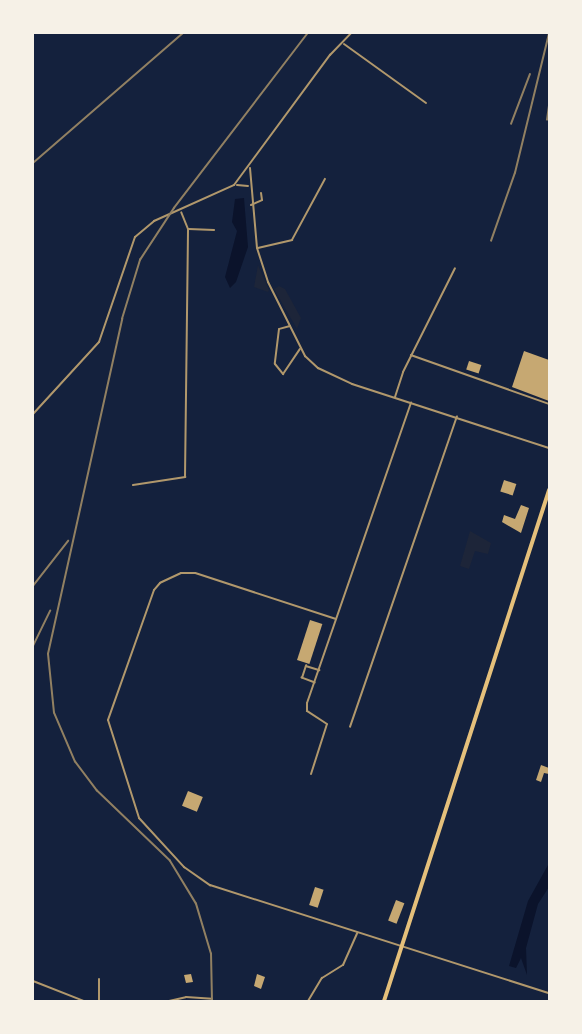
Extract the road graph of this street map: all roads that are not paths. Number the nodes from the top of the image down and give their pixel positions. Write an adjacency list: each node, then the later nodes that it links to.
1 (351, 33): 2 (street)
2 (344, 44): 3 (street); 4 (street)
3 (426, 103)
4 (253, 161): 6 (street); 7 (street)
5 (326, 179): 13 (lane)
6 (234, 185): 7 (street); 10 (street)
7 (249, 186): 9 (street)
8 (261, 193): 9 (street)
9 (251, 205): 13 (street)
10 (181, 212): 11 (street); 21 (street)
11 (188, 229): 12 (lane); 24 (street)
12 (214, 230)
13 (257, 248): 15 (street)
14 (454, 268): 17 (street)
15 (290, 326): 16 (street); 16 (street)
16 (301, 348): 18 (street)
17 (411, 355): 18 (street); 20 (lane)
18 (395, 397): 19 (street)
19 (411, 403): 22 (street); 26 (street)
20 (549, 404)
21 (33, 414)
22 (457, 417): 23 (street); 29 (lane)
23 (549, 448)
24 (133, 485)
25 (549, 490): 32 (main road)
26 (336, 619): 27 (street); 31 (street)
27 (319, 670): 28 (street); 28 (lane)
28 (315, 683): 30 (street)
29 (350, 727)
30 (311, 774)
31 (357, 933): 32 (street); 40 (street)
32 (402, 946): 35 (street); 41 (main road)
33 (99, 979): 38 (street)
34 (33, 981): 37 (street)
35 (549, 993)
36 (212, 999): 39 (street)
37 (84, 1001)
38 (99, 1001)
39 (169, 1001)
40 (308, 1001)
41 (384, 1001)

